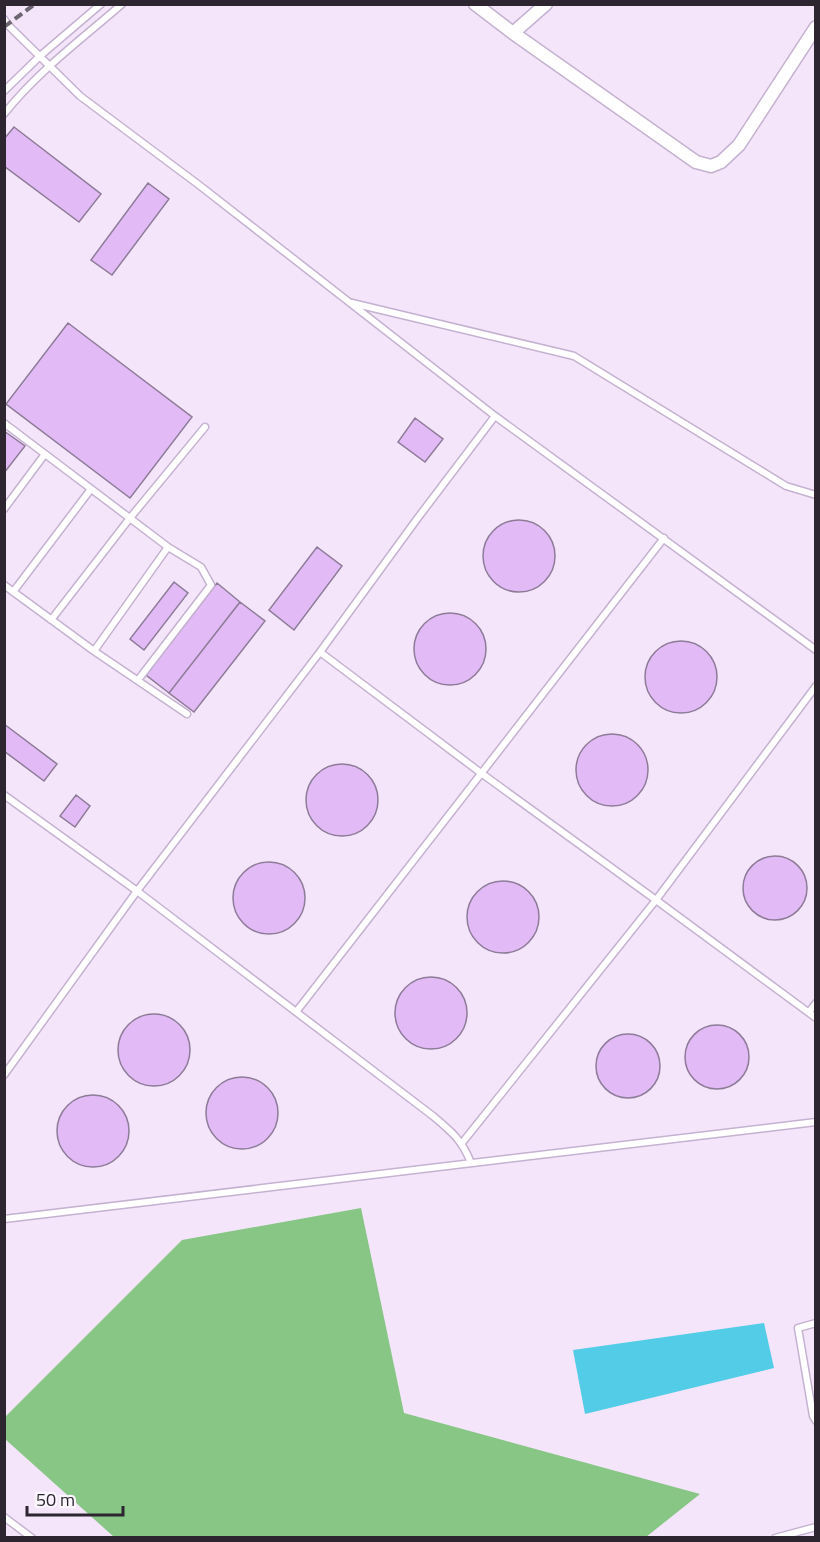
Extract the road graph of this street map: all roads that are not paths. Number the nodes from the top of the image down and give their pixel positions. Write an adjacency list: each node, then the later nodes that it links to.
1 (101, 4): 8 (lane)
2 (122, 4): 9 (lane)
3 (475, 4): 7 (street)
4 (546, 4): 7 (street)
5 (4, 19): 8 (lane)
6 (816, 27): 7 (street)
7 (513, 33)
8 (40, 56): 9 (lane); 10 (lane)
9 (50, 66): 11 (lane); 12 (lane)
10 (4, 91)
11 (4, 114)
12 (349, 302): 13 (lane); 18 (lane)
13 (495, 416): 21 (lane); 28 (lane)
14 (4, 423): 16 (lane)
15 (205, 427): 20 (lane)
16 (45, 454): 17 (lane); 19 (lane)
17 (91, 489): 20 (lane); 24 (lane)
18 (816, 495)
19 (4, 509)
20 (129, 518): 22 (lane); 25 (lane)
21 (664, 538): 26 (lane); 32 (lane)
22 (168, 548): 27 (lane); 29 (lane)
23 (4, 585): 24 (lane)
24 (13, 592): 25 (lane)
25 (51, 620): 27 (lane)
26 (816, 650)
27 (94, 651): 29 (lane)
28 (320, 652): 32 (lane); 34 (lane)
29 (138, 680): 31 (lane)
30 (816, 686): 35 (lane)
31 (187, 714)
32 (481, 774): 35 (lane); 37 (lane)
33 (4, 795): 34 (lane)
34 (137, 891): 37 (lane); 40 (lane)
35 (656, 900): 38 (lane); 42 (lane)
36 (816, 1003): 38 (lane)
37 (296, 1012): 42 (lane)
38 (809, 1012): 39 (lane)
39 (816, 1018)
40 (4, 1075)
41 (816, 1122): 43 (lane)
42 (462, 1143): 43 (lane)
43 (471, 1163): 44 (lane)
44 (4, 1219)
45 (816, 1323): 46 (lane)
46 (816, 1421)
47 (4, 1517): 49 (lane)
48 (816, 1527): 50 (lane)
49 (33, 1538)
50 (775, 1538)

